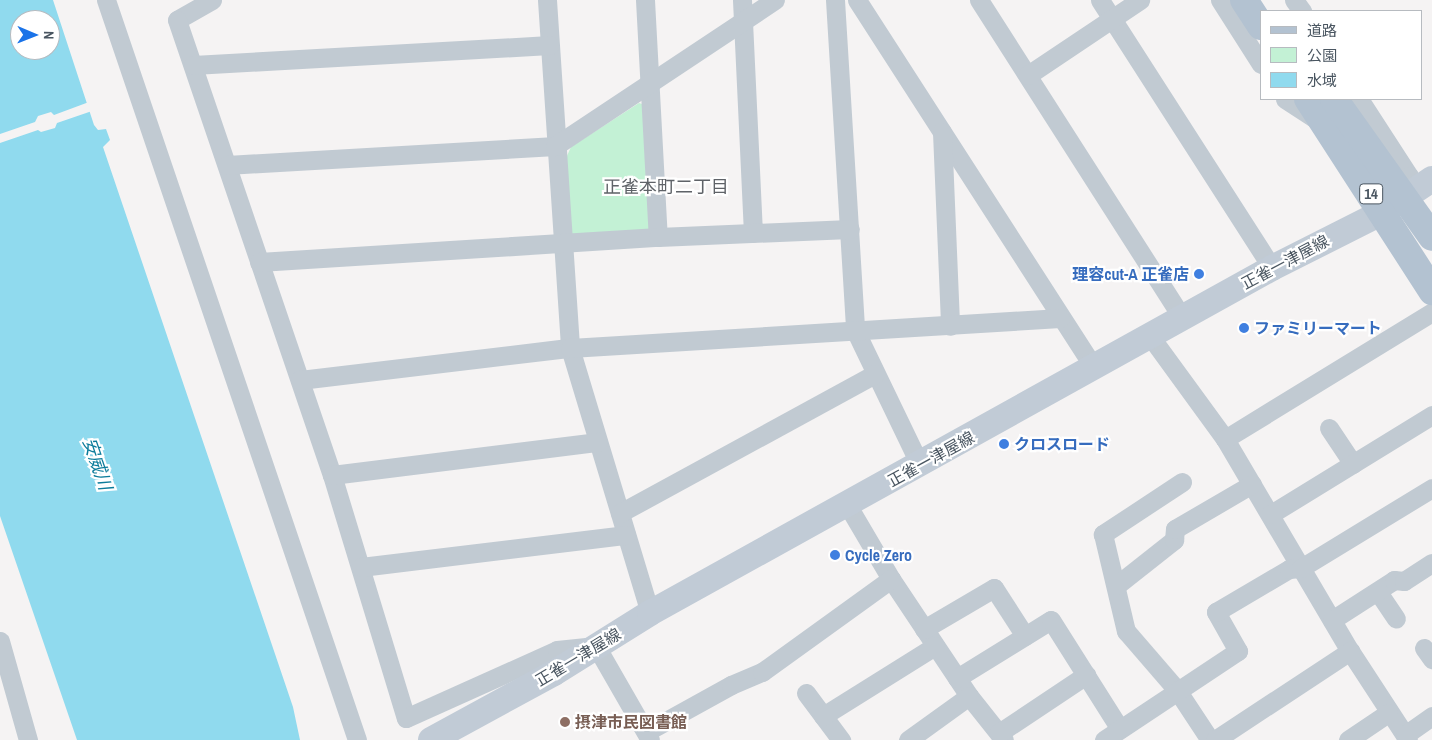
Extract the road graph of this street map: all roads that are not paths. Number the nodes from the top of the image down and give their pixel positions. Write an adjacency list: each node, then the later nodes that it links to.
1 (106, 0): 93 (street)
2 (212, 0): 19 (street)
3 (547, 0): 17 (street)
4 (645, 0): 21 (street)
5 (742, 0): 15 (street)
6 (775, 0): 15 (street)
7 (835, 0): 33 (street)
8 (857, 0): 27 (street)
9 (979, 0): 20 (street)
10 (1100, 0): 14 (street)
11 (1140, 0): 14 (street)
12 (1220, 0): 18 (street)
13 (1244, 0): 16 (main road)
14 (1112, 19): 20 (street); 39 (street)
15 (742, 21): 21 (street); 34 (street)
16 (1260, 24)
17 (549, 45): 19 (street); 28 (street)
18 (1260, 62)
19 (193, 65): 29 (street)
20 (1028, 75): 43 (street)
21 (648, 84): 28 (street); 36 (street)
22 (1287, 100): 26 (street)
23 (1309, 100): 26 (main road, 14)
24 (1335, 100): 31 (main road, 14)
25 (1360, 100): 31 (street)
26 (1325, 125): 32 (main road, 14)
27 (942, 130): 42 (street); 44 (street)
28 (555, 146): 29 (street); 37 (street)
29 (227, 165): 38 (street)
30 (1432, 179): 31 (main road, 正雀一津屋線)
31 (1406, 197): 32 (main road, 正雀一津屋線); 35 (main road, 14)
32 (1383, 212): 39 (main road, 正雀一津屋線); 40 (main road, 14)
33 (850, 230): 34 (street); 45 (street)
34 (753, 233): 36 (street)
35 (1432, 236)
36 (658, 237): 37 (street)
37 (561, 245): 38 (street); 47 (street)
38 (259, 262): 50 (street)
39 (1272, 268): 43 (main road, 正雀一津屋線)
40 (1432, 291)
41 (1432, 312): 53 (street)
42 (1060, 318): 44 (street); 48 (street)
43 (1182, 318): 46 (main road, 正雀一津屋線)
44 (950, 326): 45 (street)
45 (856, 330): 47 (street); 49 (street)
46 (1150, 336): 48 (main road, 正雀一津屋線); 53 (street)
47 (570, 348): 50 (street); 54 (street)
48 (1094, 368): 56 (main road, 正雀一津屋線)
49 (875, 374): 56 (street); 62 (street)
50 (300, 380): 57 (street)
51 (1432, 416): 55 (street)
52 (1329, 428): 55 (street)
53 (1225, 439): 59 (street)
54 (598, 442): 57 (street); 62 (street)
55 (1353, 464): 63 (street)
56 (920, 465): 61 (main road, 正雀一津屋線)
57 (332, 475): 66 (street)
58 (1182, 482): 69 (street)
59 (1252, 484): 63 (street); 69 (street)
60 (1432, 488): 67 (street)
61 (848, 506): 68 (street); 71 (main road, 正雀一津屋線)
62 (620, 513): 64 (street)
63 (1270, 514): 67 (street)
64 (626, 534): 66 (street); 71 (street)
65 (1432, 563): 70 (street)
66 (360, 567): 77 (street)
67 (1301, 568): 73 (street); 82 (street)
68 (890, 579): 74 (street); 89 (street)
69 (1117, 585): 82 (street)
70 (1378, 592): 72 (street); 73 (street)
71 (650, 613): 77 (main road, 正雀一津屋線)
72 (1396, 619)
73 (1332, 620): 79 (street)
74 (924, 629): 75 (street); 78 (street)
75 (1025, 636): 80 (street); 81 (street)
76 (0, 641): 92 (street)
77 (596, 646): 89 (street); 94 (main road, 正雀一津屋線)
78 (935, 646): 81 (street); 86 (street)
79 (1350, 651): 85 (street); 99 (street)
80 (1086, 676): 88 (street); 90 (street)
81 (957, 678): 84 (street)
82 (1177, 690): 88 (street); 98 (street)
83 (806, 693): 86 (street)
84 (969, 696): 90 (street); 96 (street)
85 (1388, 713): 91 (street); 100 (street)
86 (823, 716): 95 (street)
87 (1432, 716): 91 (street)
88 (1120, 729): 97 (street)
89 (648, 736)
90 (1001, 736)
91 (1406, 738)
92 (28, 740)
93 (357, 740)
94 (431, 740)
95 (841, 740)
96 (908, 740)
97 (1104, 740)
98 (1210, 740)
99 (1215, 740)
100 (1348, 740)

